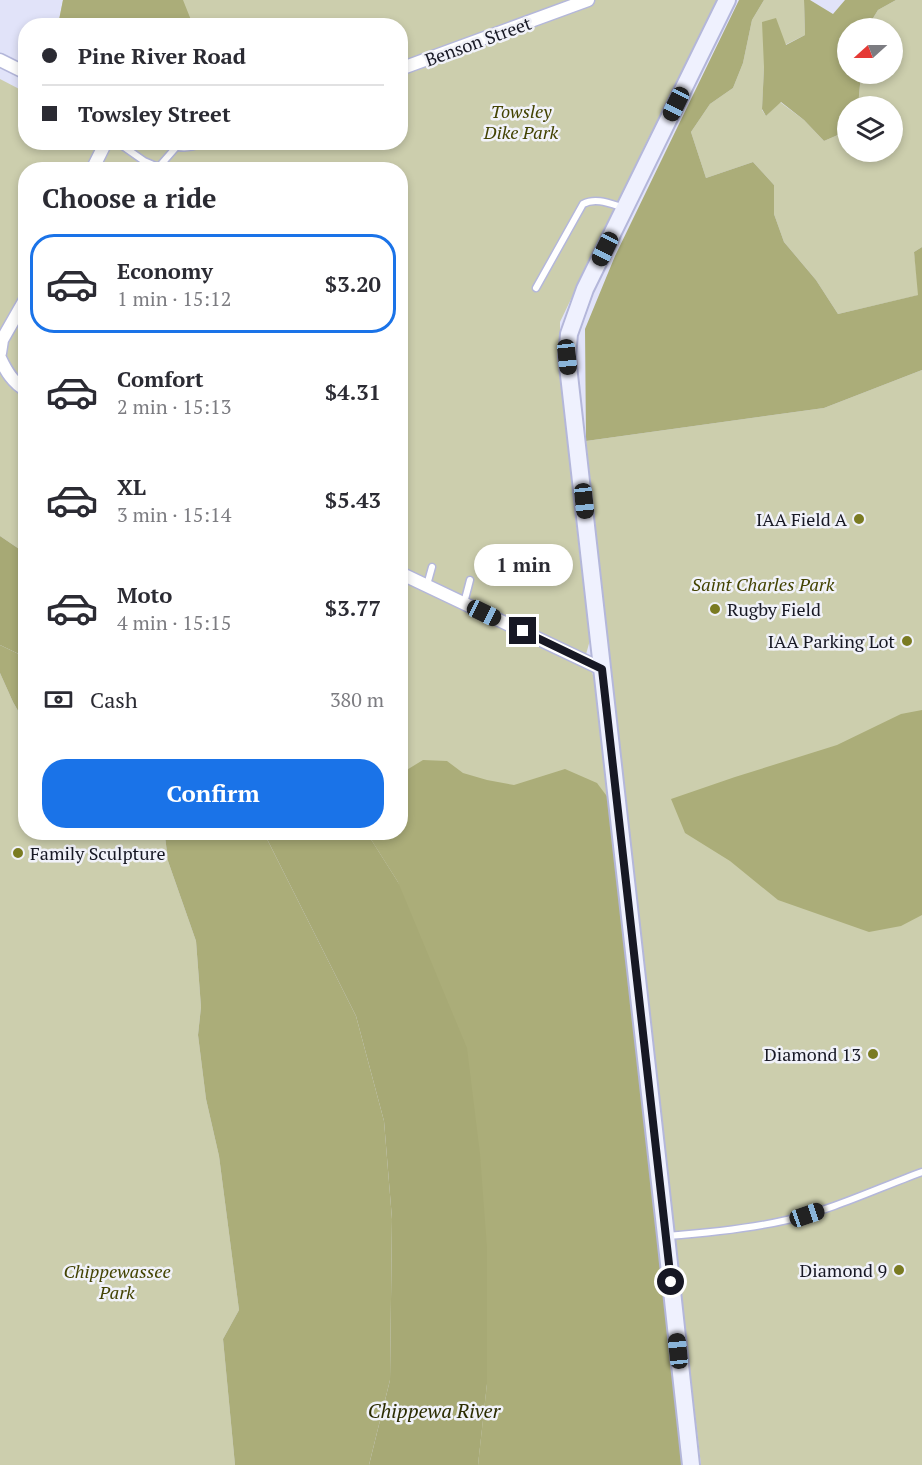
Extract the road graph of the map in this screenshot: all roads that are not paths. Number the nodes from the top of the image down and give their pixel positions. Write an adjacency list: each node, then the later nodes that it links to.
1 (588, 0): 4 (street, Benson Street)
2 (727, 0): 10 (street)
3 (0, 60): 5 (street)
4 (408, 66)
5 (18, 69)
6 (128, 150): 8 (lane)
7 (171, 150): 9 (lane)
8 (146, 162)
9 (162, 162)
10 (625, 208): 11 (lane); 21 (street)
11 (536, 288)
12 (18, 312): 13 (street)
13 (0, 353)
14 (0, 358): 15 (street)
15 (18, 385)
16 (432, 567): 19 (lane)
17 (408, 577): 19 (street)
18 (470, 580): 20 (lane)
19 (427, 586): 20 (street)
20 (464, 603): 21 (street)
21 (602, 669): 23 (street)
22 (922, 1172): 23 (lane)
23 (666, 1236): 24 (street)
24 (691, 1465)

